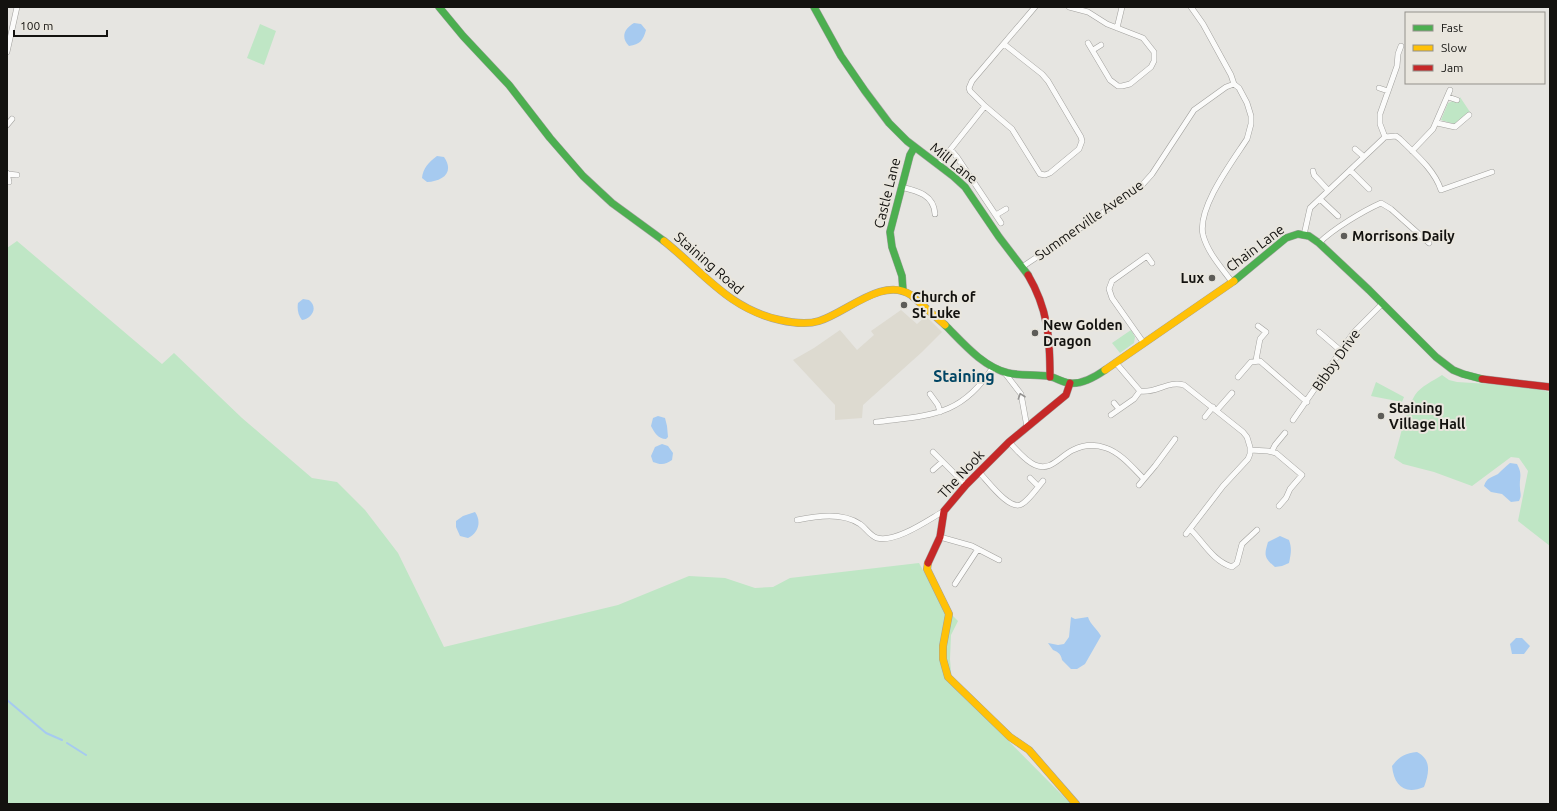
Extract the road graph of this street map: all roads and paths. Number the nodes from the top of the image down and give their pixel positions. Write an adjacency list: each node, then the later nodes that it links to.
1 (17, 7): 9 (street)
2 (439, 7): 57 (street, Staining Road)
3 (814, 7): 28 (street, Mill Lane)
4 (1035, 7): 11 (street)
5 (1069, 7): 8 (street)
6 (1122, 7): 8 (street)
7 (1191, 7): 16 (street)
8 (1117, 28): 14 (street)
9 (8, 39): 15 (street)
10 (1088, 43): 14 (street)
11 (1004, 44): 22 (street); 22 (street)
12 (1101, 45): 14 (street)
13 (1401, 46): 19 (street)
14 (1093, 50)
15 (7, 52)
16 (1234, 84): 55 (street, Summerville Avenue); 56 (street)
17 (1379, 88): 19 (street)
18 (1450, 90): 20 (street)
19 (1388, 91): 27 (street)
20 (1448, 97): 21 (street); 25 (street)
21 (1457, 100)
22 (985, 106): 30 (street)
23 (1469, 115): 25 (street)
24 (12, 119): 26 (street)
25 (1437, 123): 31 (street)
26 (7, 125)
27 (1385, 137): 31 (street); 32 (street)
28 (914, 148): 33 (street, Mill Lane); 40 (street, Castle Lane)
29 (1355, 149): 32 (street)
30 (950, 150): 33 (street); 48 (street)
31 (1412, 151): 43 (street)
32 (1363, 156): 34 (street)
33 (938, 165): 55 (street, Mill Lane)
34 (1350, 170): 41 (street); 42 (street)
35 (1313, 171): 42 (street)
36 (1492, 172): 43 (street)
37 (8, 174): 38 (street); 39 (street)
38 (16, 175)
39 (8, 182)
40 (901, 187): 47 (street); 57 (street, Castle Lane)
41 (1369, 189)
42 (1328, 190): 45 (street)
43 (1441, 190): 44 (street)
44 (1435, 192)
45 (1320, 199): 49 (street); 51 (street)
46 (1006, 209): 48 (street)
47 (935, 214)
48 (996, 215): 50 (street)
49 (1338, 216)
50 (1001, 223)
51 (1304, 235): 52 (street, Chain Lane); 56 (street, Chain Lane)
52 (1319, 243): 53 (street); 58 (street, Chain Lane)
53 (1429, 243)
54 (1152, 263): 61 (street)
55 (1022, 267): 67 (street, Mill Lane)
56 (1232, 282): 61 (street, Chain Lane)
57 (903, 291): 65 (street)
58 (1382, 303): 62 (street, Bibby Drive); 70 (street, Chain Lane)
59 (1258, 326): 63 (street)
60 (1319, 332): 62 (street)
61 (1144, 342): 64 (street, Chain Lane)
62 (1341, 351): 74 (street, Bibby Drive)
63 (1256, 360): 68 (street); 74 (street)
64 (1116, 363): 69 (street, Chain Lane); 71 (street)
65 (993, 366): 66 (street); 78 (street)
66 (1004, 371): 67 (street); 83 (street, one-way to 66)
67 (1050, 377): 69 (street)
68 (1238, 377)
69 (1070, 383): 83 (street, The Nook)
70 (1550, 387)
71 (1140, 391): 76 (street); 77 (street)
72 (1232, 393): 77 (street)
73 (930, 394): 78 (street)
74 (1306, 402): 81 (street, Bibby Drive)
75 (1114, 403): 76 (street)
76 (1118, 409): 79 (street)
77 (1215, 409): 80 (street); 87 (street)
78 (940, 412): 82 (street)
79 (1111, 415)
80 (1205, 417)
81 (1293, 420)
82 (876, 422)
83 (1027, 427): 86 (street, The Nook)
84 (1285, 433): 88 (street)
85 (1175, 440): 94 (street)
86 (1010, 442): 92 (street, The Nook); 94 (street)
87 (1250, 450): 88 (street); 102 (street)
88 (1272, 451): 99 (street)
89 (933, 452): 90 (street)
90 (942, 462): 91 (street); 96 (street)
91 (933, 470)
92 (979, 472): 96 (street, The Nook); 98 (street)
93 (1030, 478): 98 (street)
94 (1144, 478): 97 (street)
95 (1043, 481): 98 (street)
96 (966, 485): 100 (street, The Nook)
97 (1139, 485)
98 (1038, 486)
99 (1279, 506)
100 (944, 511): 101 (street); 105 (street, The Nook)
101 (797, 520)
102 (1191, 530): 103 (street); 104 (street)
103 (1257, 530)
104 (1186, 534)
105 (940, 537): 106 (street); 109 (street, The Nook)
106 (978, 549): 107 (street); 108 (street)
107 (999, 560)
108 (955, 584)
109 (1076, 804)

